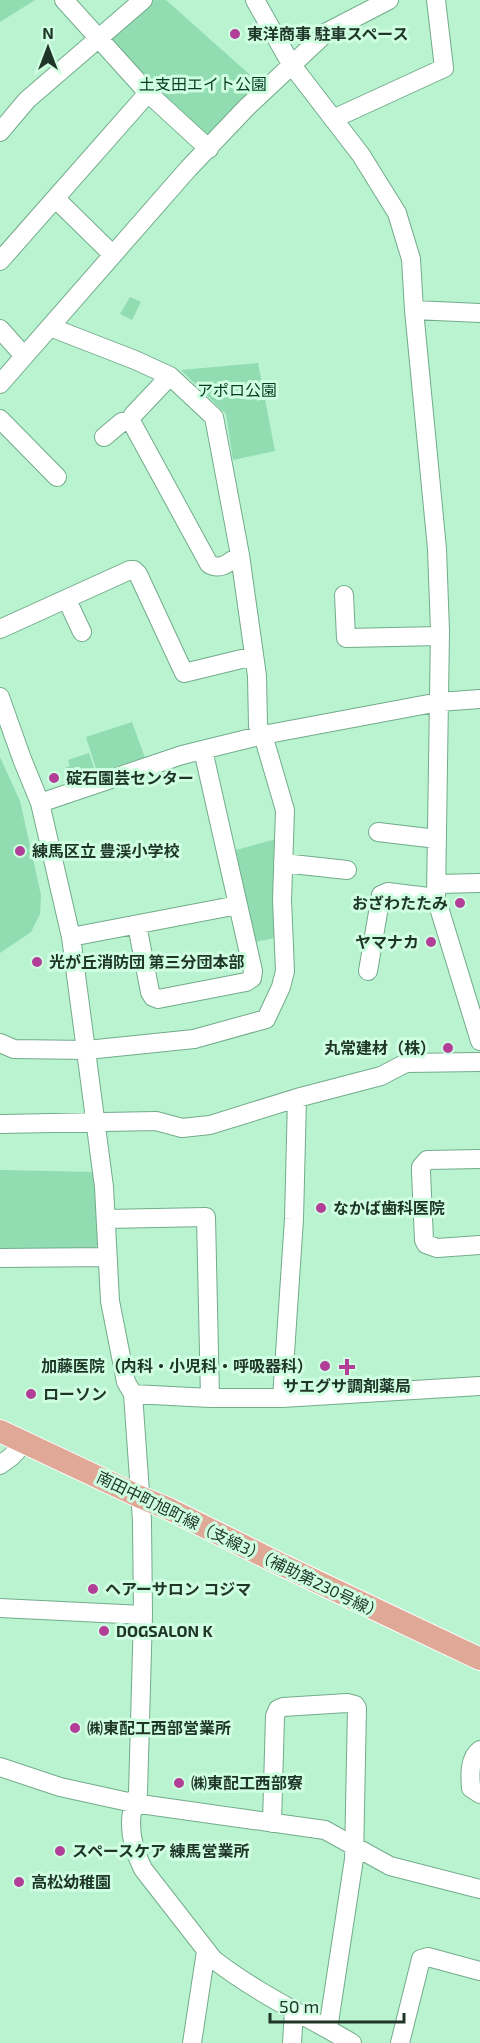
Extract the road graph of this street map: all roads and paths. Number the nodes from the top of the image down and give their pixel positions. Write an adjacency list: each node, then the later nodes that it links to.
1 (64, 0): 6 (street)
2 (143, 0): 6 (street)
3 (255, 0): 7 (street)
4 (389, 0): 7 (street)
5 (436, 0): 9 (street)
6 (98, 39): 8 (street); 10 (street)
7 (291, 64): 9 (street); 11 (street)
8 (148, 93): 11 (street); 12 (street)
9 (333, 119): 15 (street)
10 (0, 132)
11 (209, 149): 13 (street)
12 (56, 199): 13 (street); 14 (street)
13 (113, 255): 17 (street)
14 (0, 261)
15 (414, 310): 16 (street); 31 (street)
16 (480, 313)
17 (50, 327): 19 (street); 20 (street)
18 (0, 329): 19 (street)
19 (24, 356): 21 (street)
20 (170, 376): 23 (street); 26 (street)
21 (0, 384)
22 (0, 419): 25 (street)
23 (131, 422): 24 (street); 26 (street)
24 (104, 438)
25 (57, 477)
26 (240, 555): 32 (street)
27 (344, 595): 31 (street)
28 (67, 600): 29 (street); 30 (street); 32 (street)
29 (0, 629)
30 (82, 632)
31 (440, 636): 35 (street)
32 (254, 656): 36 (street)
33 (0, 697): 38 (street)
34 (480, 699): 35 (street)
35 (439, 702): 36 (street); 40 (street)
36 (263, 735): 37 (street); 41 (street)
37 (202, 750): 38 (street); 45 (street)
38 (40, 803): 47 (street)
39 (378, 832): 40 (street)
40 (437, 839): 44 (street)
41 (283, 863): 42 (street); 51 (street)
42 (347, 870)
43 (480, 883): 44 (street)
44 (437, 891): 48 (street); 49 (street)
45 (238, 905): 46 (street); 46 (street)
46 (137, 925): 47 (street)
47 (71, 937): 51 (street)
48 (368, 971)
49 (480, 1041)
50 (0, 1043): 51 (street)
51 (87, 1050): 54 (street)
52 (480, 1062): 53 (street)
53 (297, 1098): 54 (street); 64 (street)
54 (96, 1122): 55 (street); 57 (street)
55 (0, 1124)
56 (480, 1159): 58 (street)
57 (106, 1219): 59 (street); 63 (street)
58 (480, 1245)
59 (108, 1257): 60 (street); 62 (street)
60 (0, 1258)
61 (480, 1386): 64 (street)
62 (133, 1394): 63 (street); 68 (street)
63 (210, 1398): 64 (street)
64 (282, 1398)
65 (0, 1431): 66 (main road, 南田中町旭町線（支線3）（補助第230号線）)
66 (25, 1442): 67 (street); 68 (main road, 南田中町旭町線（支線3）（補助第230号線）)
67 (0, 1465)
68 (140, 1497): 70 (street); 71 (main road, 南田中町旭町線（支線3）（補助第230号線）)
69 (0, 1608): 70 (street)
70 (143, 1615): 75 (street)
71 (480, 1659)
72 (480, 1750): 74 (street)
73 (0, 1767): 75 (street)
74 (480, 1794)
75 (133, 1803): 76 (street); 79 (street)
76 (272, 1823): 77 (street); 77 (street)
77 (354, 1846): 78 (street); 82 (street)
78 (480, 1889)
79 (206, 1951): 81 (street); 83 (street)
80 (480, 1971): 86 (street)
81 (294, 2010): 82 (street); 84 (street)
82 (328, 2029): 85 (street)
83 (192, 2043)
84 (292, 2043)
85 (352, 2043)
86 (400, 2043)

